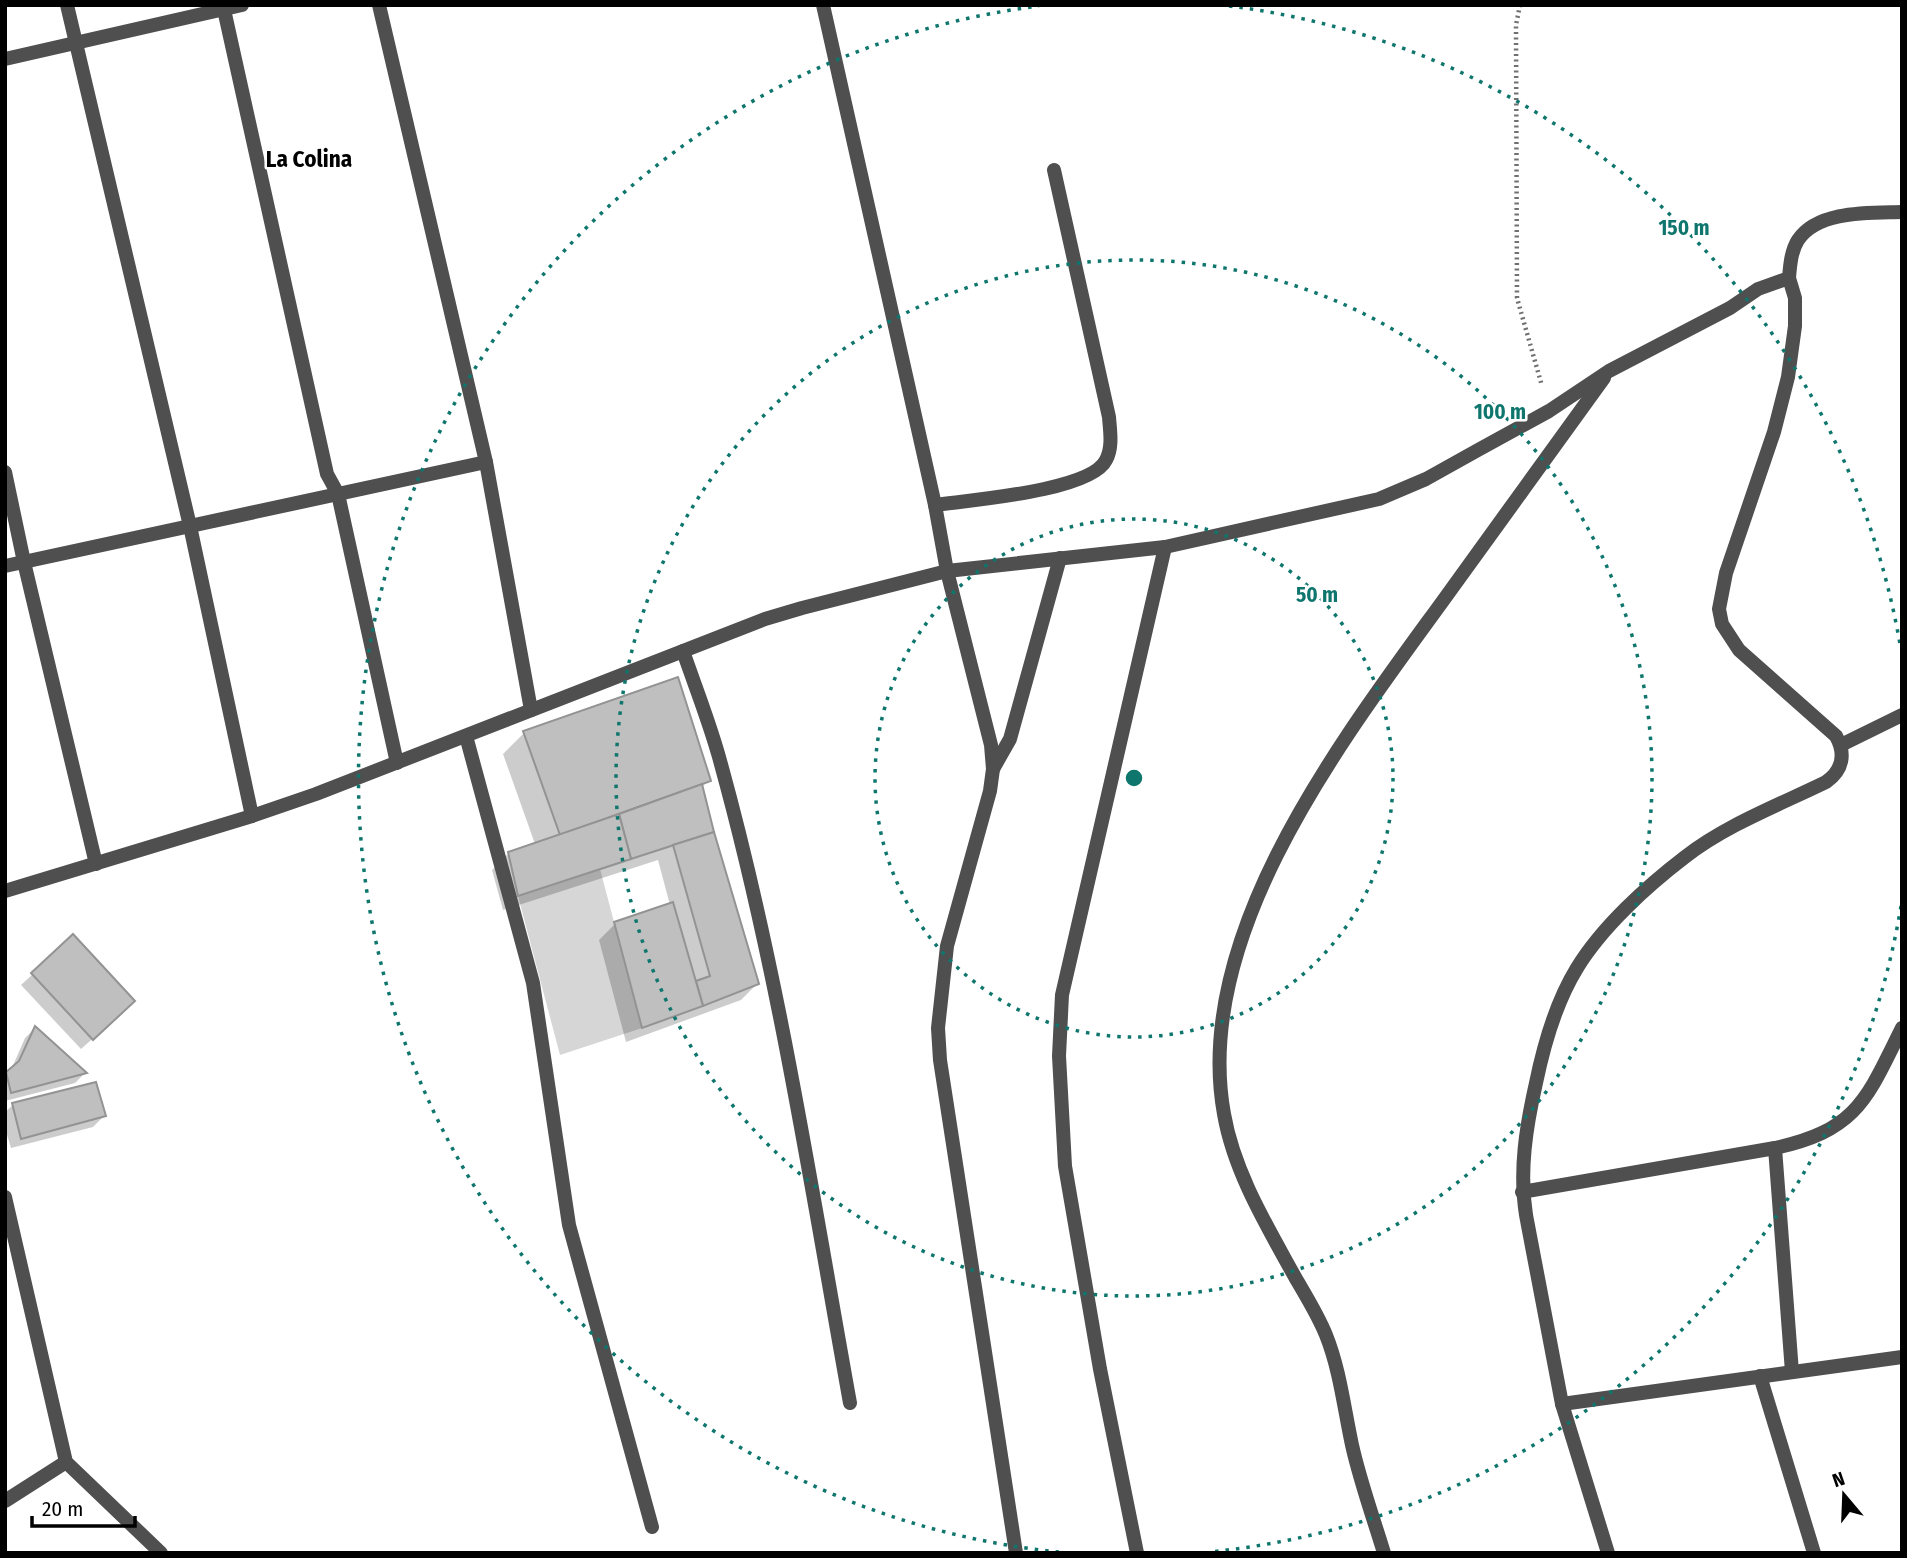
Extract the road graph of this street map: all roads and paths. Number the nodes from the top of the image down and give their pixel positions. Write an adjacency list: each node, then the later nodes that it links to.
1 (67, 5): 7 (street)
2 (242, 5): 6 (street)
3 (379, 5): 14 (street)
4 (823, 5): 17 (street)
5 (1520, 5): 13 (path)
6 (223, 7): 7 (street); 16 (street)
7 (76, 43): 8 (street); 18 (street)
8 (5, 59)
9 (1054, 170): 17 (street)
10 (1902, 212): 11 (street)
11 (1789, 278): 12 (street); 28 (street)
12 (1609, 371): 13 (street); 49 (street)
13 (1549, 411): 19 (street)
14 (486, 462): 16 (street); 25 (street)
15 (5, 472): 21 (street)
16 (338, 494): 18 (street); 29 (street)
17 (935, 505): 23 (street)
18 (190, 526): 21 (street); 31 (street)
19 (1165, 547): 20 (street); 48 (street)
20 (1060, 558): 23 (street); 30 (street)
21 (24, 562): 22 (street); 32 (street)
22 (5, 566)
23 (947, 571): 24 (street); 30 (street)
24 (683, 651): 25 (street); 41 (street)
25 (531, 710): 27 (street)
26 (1902, 715): 28 (street)
27 (466, 736): 29 (street); 45 (street)
28 (1841, 745): 36 (street)
29 (397, 763): 31 (street)
30 (993, 769): 47 (street)
31 (252, 816): 32 (street)
32 (96, 864): 33 (street)
33 (5, 891)
34 (1902, 1028): 35 (street)
35 (1776, 1148): 36 (street); 39 (street)
36 (1522, 1192): 42 (street)
37 (5, 1197): 43 (street)
38 (1902, 1357): 39 (street)
39 (1792, 1372): 40 (street)
40 (1760, 1376): 42 (street); 51 (street)
41 (850, 1403)
42 (1562, 1404): 50 (street)
43 (66, 1462): 44 (street); 46 (street)
44 (5, 1501)
45 (652, 1527)
46 (161, 1553)
47 (1016, 1553)
48 (1138, 1553)
49 (1384, 1553)
50 (1608, 1553)
51 (1814, 1553)

